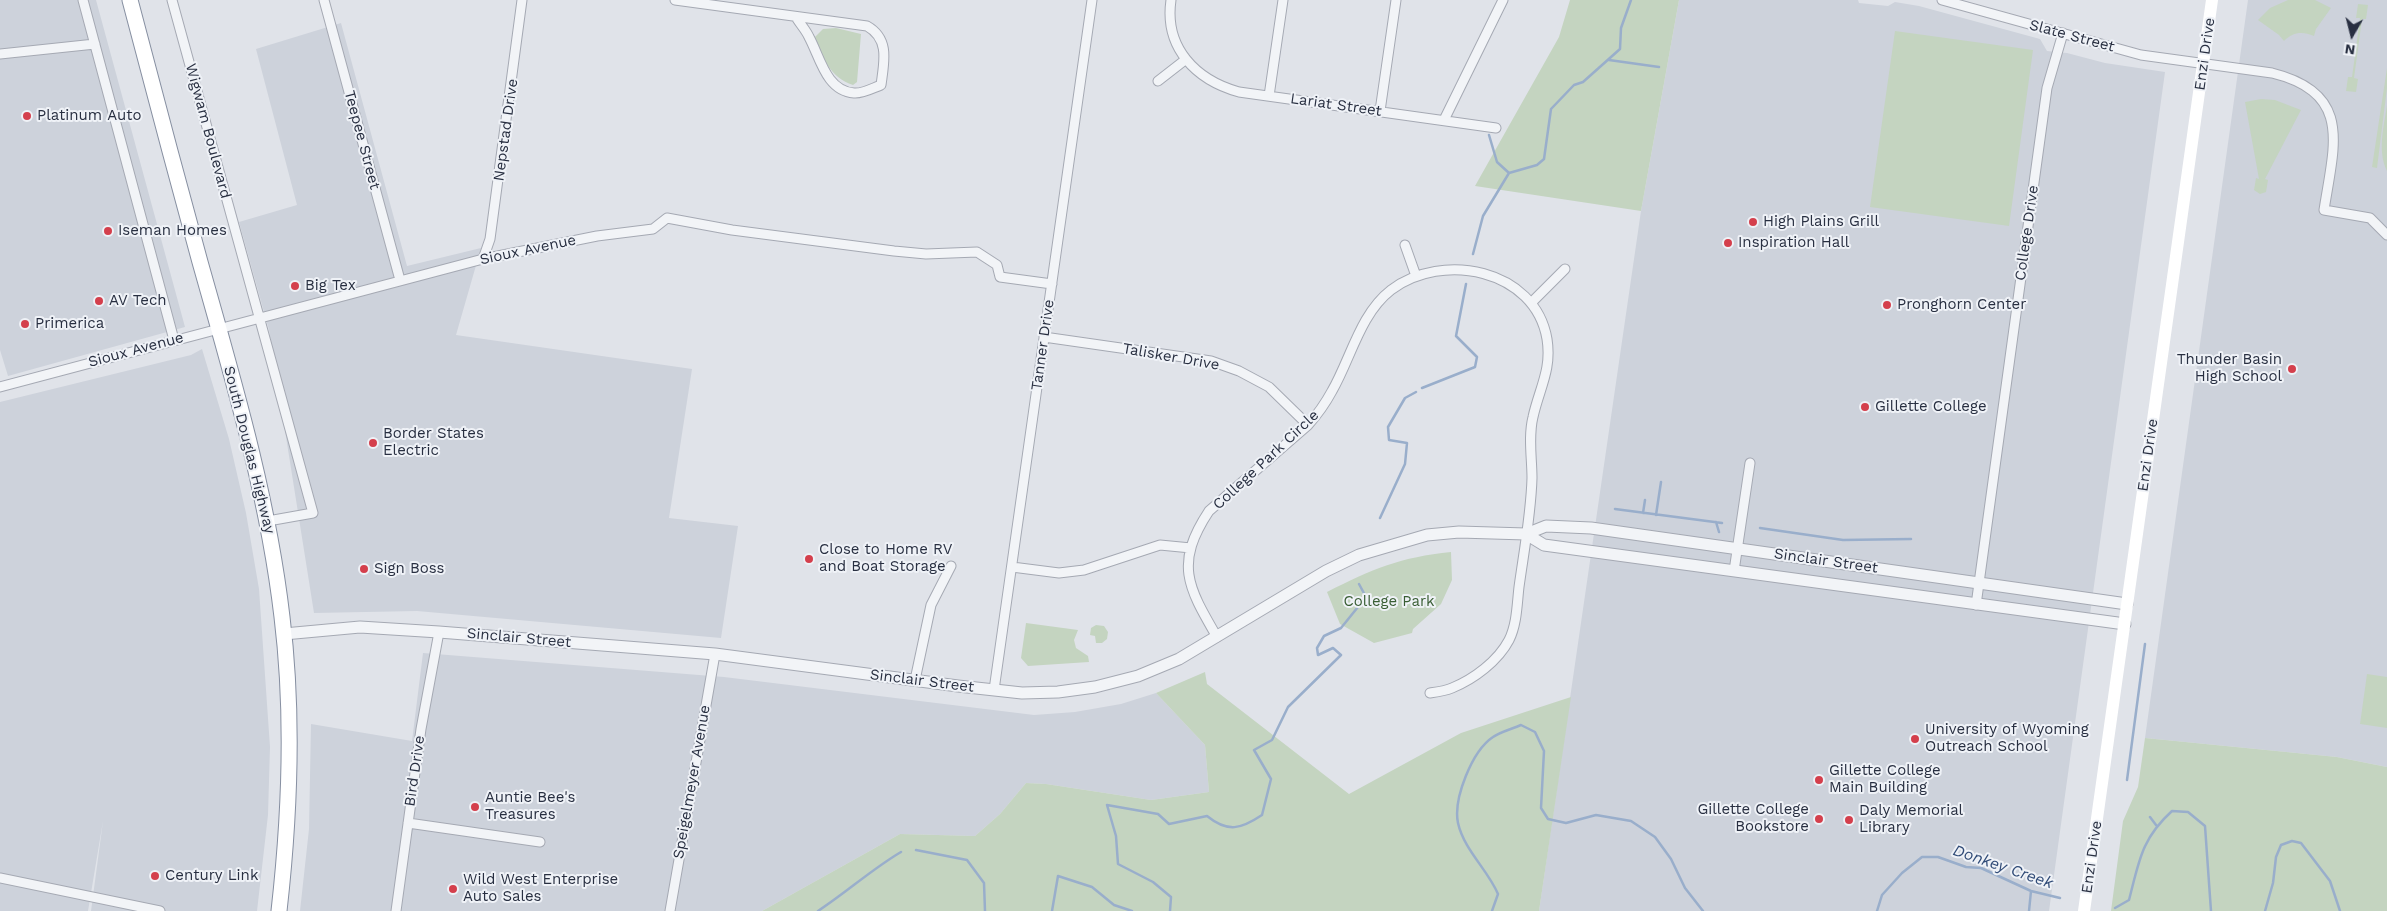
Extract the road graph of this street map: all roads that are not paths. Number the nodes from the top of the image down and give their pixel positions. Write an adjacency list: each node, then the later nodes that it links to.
1 (83, 0): 16 (street)
2 (130, 0): 34 (highway, South Douglas Highway)
3 (172, 0): 33 (street, Wigwam Boulevard)
4 (324, 0): 30 (street, Teepee Street)
5 (522, 0): 27 (street, Nepstad Drive)
6 (675, 0): 14 (street)
7 (1092, 0): 31 (street, Tanner Drive)
8 (1171, 0): 18 (street)
9 (1283, 0): 21 (street)
10 (1396, 0): 22 (street)
11 (1503, 0): 23 (street)
12 (1942, 0): 15 (street, Slate Street)
13 (2212, 0): 19 (main road, Enzi Drive)
14 (796, 17): 14 (street)
15 (2063, 33): 19 (street, Slate Street); 47 (street, College Drive)
16 (95, 44): 17 (street); 36 (street)
17 (0, 54)
18 (1185, 60): 20 (street); 21 (street, Lariat Street)
19 (2204, 64): 25 (street, Slate Street); 48 (main road, Enzi Drive)
20 (1158, 81)
21 (1270, 96): 22 (street, Lariat Street)
22 (1380, 111): 23 (street, Lariat Street)
23 (1444, 120): 24 (street, Lariat Street)
24 (1496, 128)
25 (2387, 235)
26 (1405, 245): 29 (street)
27 (483, 259): 30 (street, Sioux Avenue); 31 (street, Sioux Avenue)
28 (1565, 269): 32 (street)
29 (1416, 276): 32 (street, College Park Circle); 38 (street, College Park Circle)
30 (400, 280): 33 (street, Sioux Avenue)
31 (1052, 284): 35 (street, Tanner Drive)
32 (1531, 303): 41 (street, College Park Circle)
33 (260, 320): 34 (street, Sioux Avenue); 40 (street, Wigwam Boulevard)
34 (219, 329): 36 (street, Sioux Avenue); 40 (highway, South Douglas Highway)
35 (1044, 337): 38 (street, Talisker Drive); 45 (street, Tanner Drive)
36 (174, 340): 37 (street, Sioux Avenue)
37 (0, 387)
38 (1308, 425): 42 (street, College Park Circle)
39 (1750, 463): 43 (street)
40 (268, 522): 52 (highway, South Douglas Highway)
41 (1526, 534): 43 (street, Sinclair Street); 46 (street, Sinclair Street); 53 (street, Sinclair Street); 57 (street, College Park Circle)
42 (1191, 548): 45 (street); 53 (street, College Park Circle)
43 (1737, 548): 46 (street); 47 (street, Sinclair Street)
44 (951, 566): 55 (street)
45 (1012, 567): 56 (street, Tanner Drive)
46 (1734, 571): 49 (street, Sinclair Street)
47 (1979, 582): 48 (street, Sinclair Street); 49 (street, College Drive)
48 (2127, 604): 50 (main road, Enzi Drive)
49 (1976, 605): 50 (street, Sinclair Street)
50 (2125, 624): 65 (main road, Enzi Drive)
51 (439, 632): 52 (street, Sinclair Street); 54 (street, Sinclair Street); 58 (street, Bird Drive)
52 (284, 634): 62 (highway, South Douglas Highway)
53 (1218, 636): 56 (street, Sinclair Street)
54 (714, 654): 55 (street, Sinclair Street); 64 (street, Speigelmeyer Avenue)
55 (915, 680): 56 (street, Sinclair Street)
56 (994, 690)
57 (1430, 693)
58 (408, 823): 59 (street); 63 (street, Bird Drive)
59 (540, 842)
60 (0, 878): 61 (street)
61 (160, 911)
62 (279, 911)
63 (396, 911)
64 (670, 911)
65 (2084, 911)

